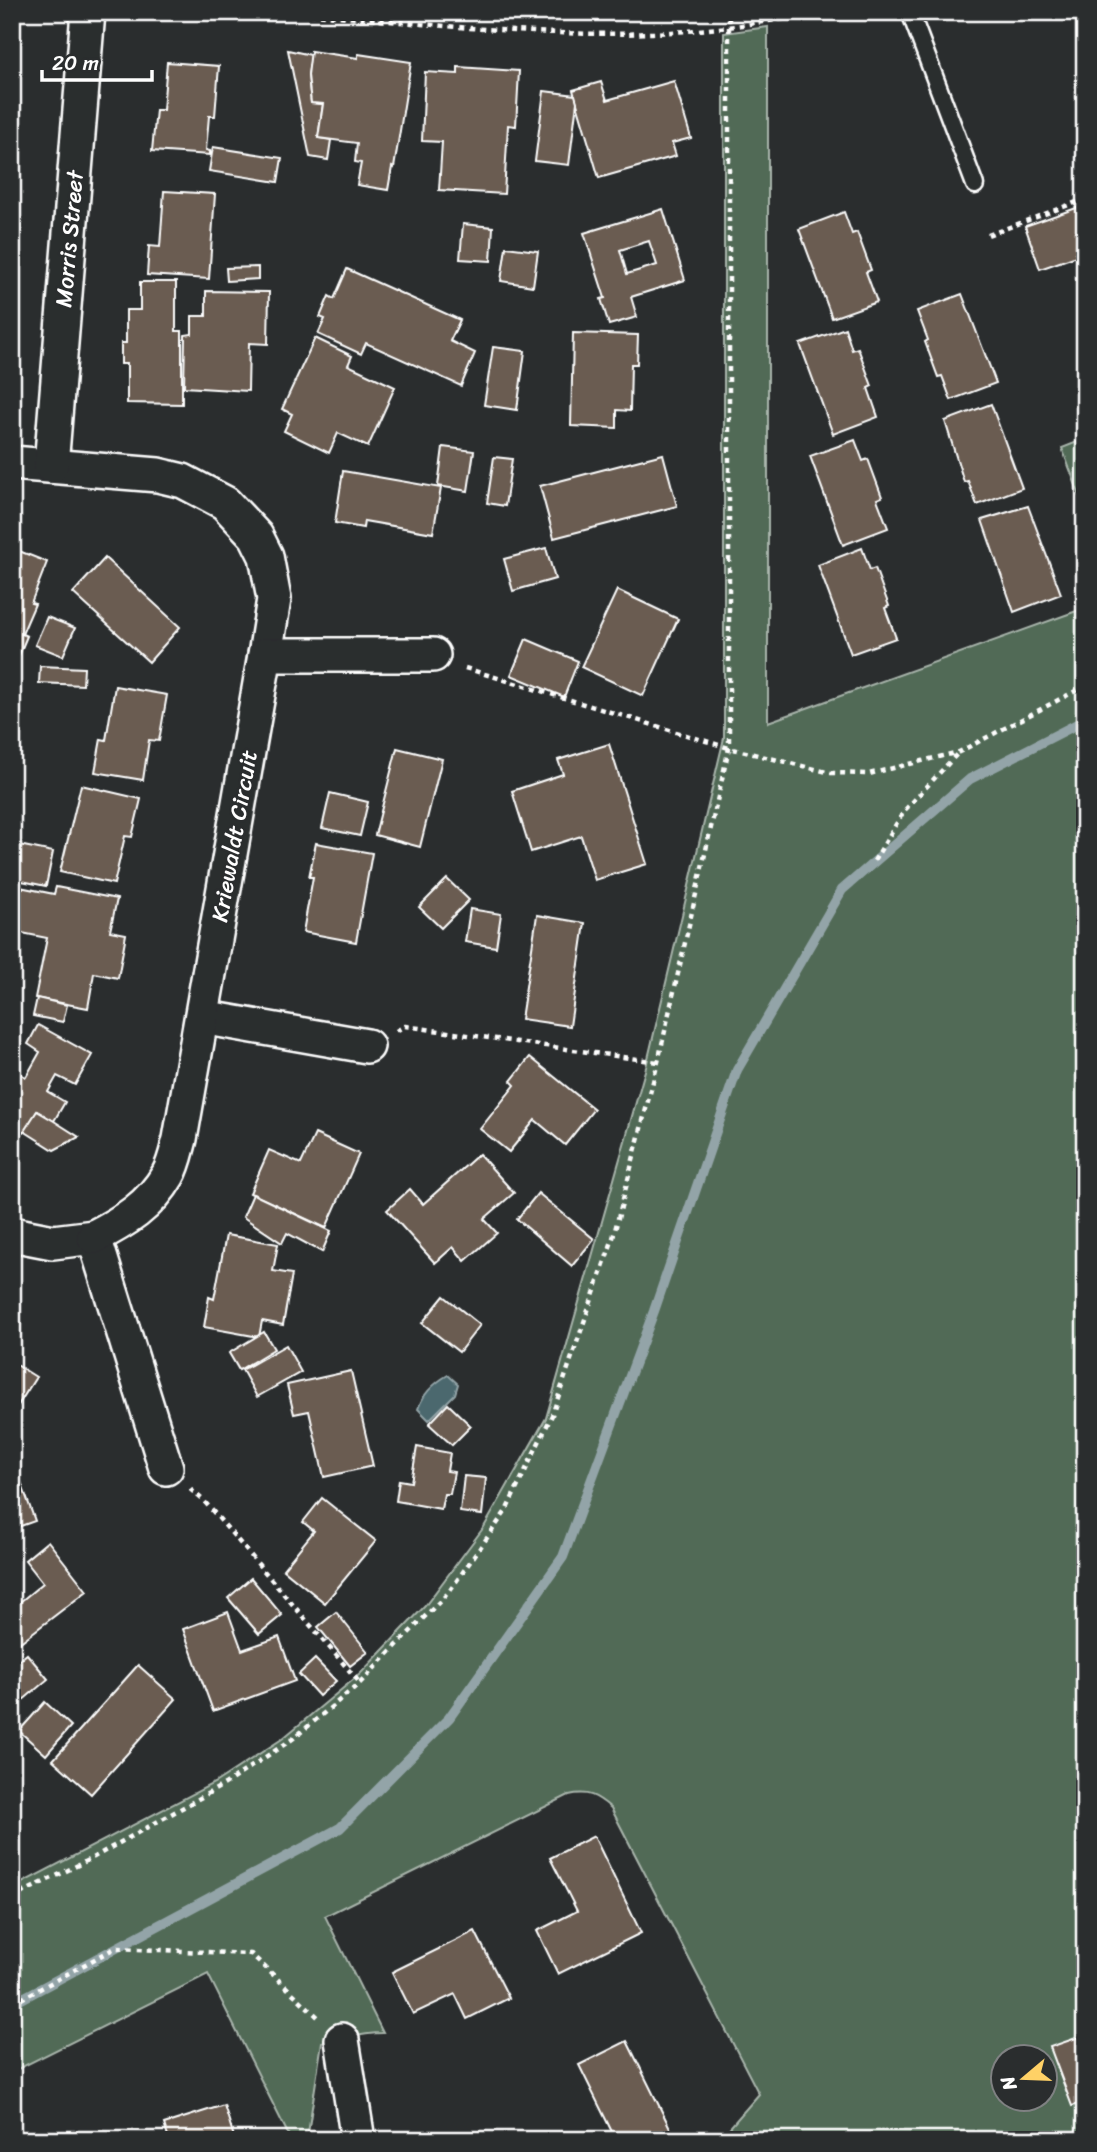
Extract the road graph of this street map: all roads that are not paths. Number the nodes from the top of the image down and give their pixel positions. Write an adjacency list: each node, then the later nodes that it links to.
1 (88, 12): 5 (street, Morris Street)
2 (910, 12): 3 (lane)
3 (975, 185)
4 (12, 463): 5 (street, Kriewaldt Circuit)
5 (51, 466): 7 (street, Kriewaldt Circuit)
6 (433, 654): 7 (street)
7 (265, 655): 8 (street, Kriewaldt Circuit)
8 (202, 1017): 9 (street); 11 (street, Kriewaldt Circuit)
9 (367, 1046)
10 (12, 1234): 11 (street, Kriewaldt Circuit)
11 (94, 1237): 12 (street)
12 (166, 1468)
13 (342, 2040): 14 (street)
14 (358, 2140)

